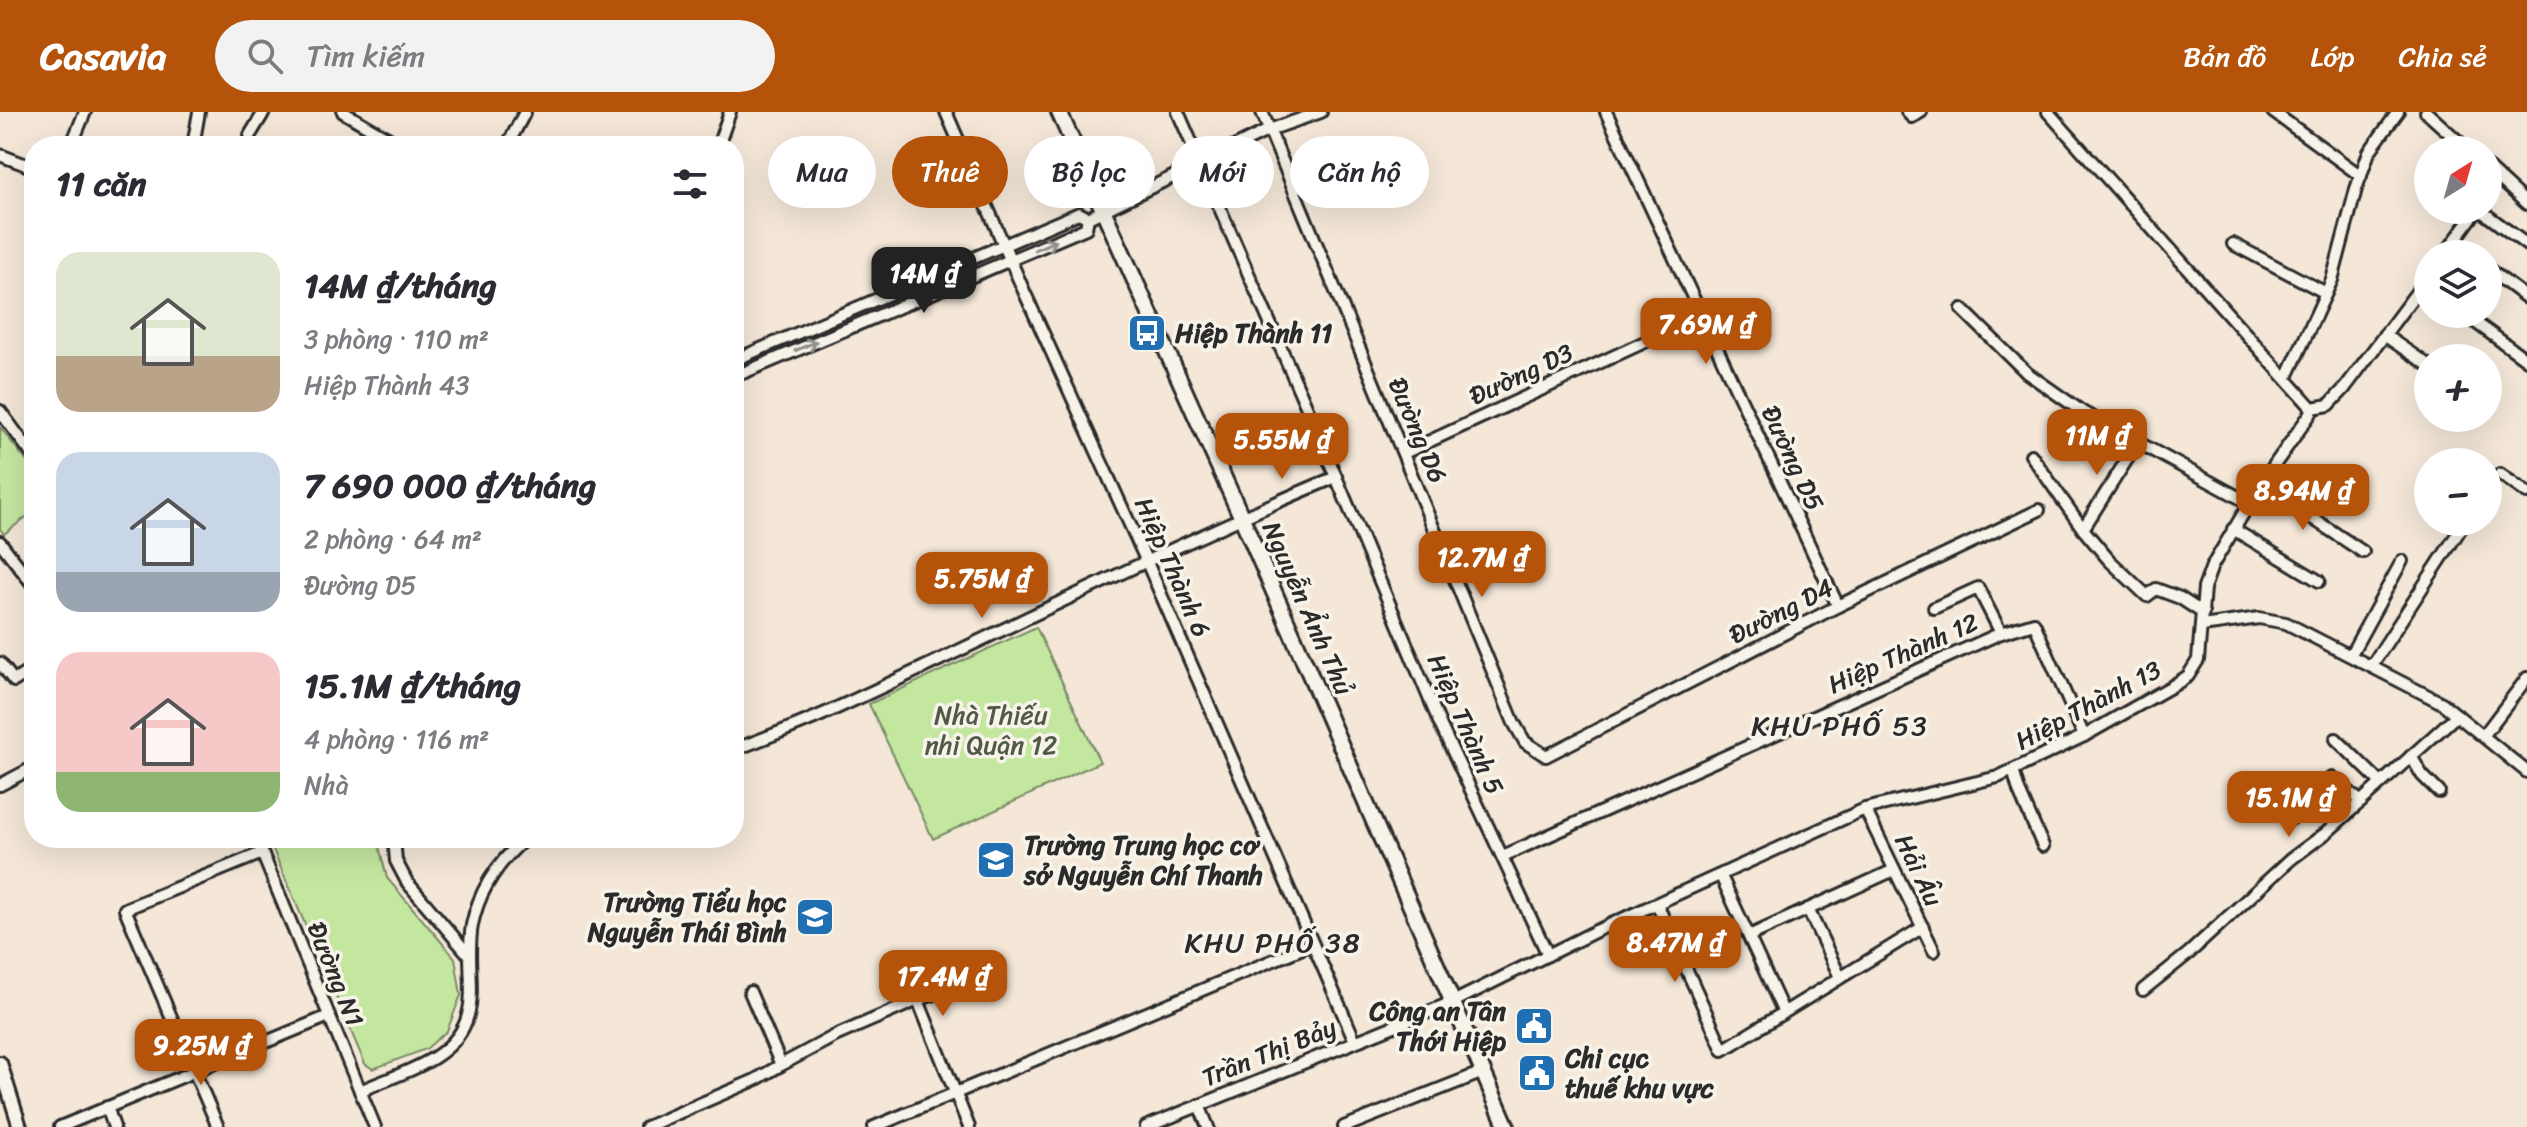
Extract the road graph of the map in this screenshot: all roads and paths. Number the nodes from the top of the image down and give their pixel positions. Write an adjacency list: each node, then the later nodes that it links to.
1 (85, 112): 21 (street)
2 (199, 112): 22 (street)
3 (264, 112): 20 (street)
4 (343, 112): 23 (street)
5 (525, 112): 24 (street)
6 (730, 112): 25 (street)
7 (946, 112): 43 (street, Hiệp Thành 6)
8 (1059, 112): 36 (main road, Nguyễn Ảnh Thủ)
9 (1178, 112): 26 (street, Hiệp Thành 5)
10 (1262, 112): 19 (street, Đường D6)
11 (1321, 112): 19 (street)
12 (1606, 112): 50 (street, Đường D5)
13 (1907, 112): 14 (street)
14 (1921, 112)
15 (2273, 112): 31 (street)
16 (2398, 112): 31 (street)
17 (2426, 112): 28 (street)
18 (2054, 114): 57 (street)
19 (1269, 130): 27 (street); 62 (street, Đường D6)
20 (250, 135)
21 (75, 136)
22 (195, 136)
23 (384, 136)
24 (512, 136)
25 (722, 136)
26 (1189, 136)
27 (1257, 136)
28 (2453, 136)
29 (0, 155): 30 (street)
30 (24, 164)
31 (2361, 176): 46 (street)
32 (1171, 179): 36 (street)
33 (2502, 181): 34 (street)
34 (2527, 204)
35 (1221, 208): 64 (street, Hiệp Thành 5)
36 (1103, 211): 37 (street); 70 (main road, Nguyễn Ảnh Thủ)
37 (1088, 218): 43 (street); 44 (street, one-way to 37)
38 (2468, 224): 40 (street)
39 (2498, 224): 42 (street)
40 (2456, 240)
41 (2233, 244): 46 (street)
42 (2527, 245)
43 (1004, 246): 44 (street, Hiệp Thành 6); 54 (street)
44 (1010, 260): 56 (street, one-way to 44); 76 (street, Hiệp Thành 6)
45 (2502, 279): 48 (street)
46 (2326, 293): 57 (street)
47 (2414, 298): 52 (street)
48 (2527, 298)
49 (1962, 309): 60 (street)
50 (1701, 316): 62 (street, Đường D3); 80 (street, Đường D5)
51 (2483, 328): 55 (street)
52 (2384, 335): 53 (street); 58 (street)
53 (2414, 355)
54 (744, 356)
55 (2527, 360)
56 (744, 373)
57 (2287, 377): 58 (street)
58 (2312, 408): 65 (street, Hiệp Thành 13)
59 (0, 411): 61 (street)
60 (2138, 442): 68 (street); 71 (street)
61 (24, 443)
62 (1404, 453): 95 (street, Đường D6)
63 (2031, 455): 71 (street)
64 (1336, 477): 70 (street); 111 (street, Hiệp Thành 5)
65 (2261, 484): 68 (street, Hiệp Thành 13); 75 (street)
66 (2502, 484): 67 (street)
67 (2527, 493)
68 (2249, 503): 72 (street, Hiệp Thành 13)
69 (2039, 510): 80 (street, Đường D4)
70 (1241, 516): 76 (street); 127 (main road, Nguyễn Ảnh Thủ)
71 (2083, 529): 82 (street)
72 (2233, 529): 79 (street); 82 (street, Hiệp Thành 13)
73 (2456, 536): 87 (street)
74 (0, 542): 78 (street)
75 (2363, 552)
76 (1146, 560): 94 (street); 118 (street, Hiệp Thành 6)
77 (2402, 561): 85 (street)
78 (24, 573)
79 (2319, 581)
80 (1838, 606): 95 (street, Đường D4)
81 (1934, 608): 84 (street)
82 (2203, 613): 83 (street, Hiệp Thành 13)
83 (2202, 626): 85 (street); 92 (street, Hiệp Thành 13)
84 (2001, 633): 92 (street, Hiệp Thành 12); 111 (street, Hiệp Thành 12)
85 (2351, 654): 87 (street)
86 (0, 663): 88 (street)
87 (2372, 665): 90 (street)
88 (24, 674)
89 (2527, 678): 91 (street)
90 (2457, 715): 91 (street); 96 (street)
91 (2484, 735): 99 (street)
92 (2084, 736): 97 (street, Hiệp Thành 13)
93 (2336, 739): 100 (street)
94 (744, 746)
95 (1546, 756)
96 (2411, 756): 100 (street); 102 (street)
97 (2013, 770): 104 (street, Hiệp Thành 13); 106 (street)
98 (24, 772): 101 (street)
99 (2527, 772)
100 (2381, 783): 103 (street)
101 (0, 784)
102 (2439, 792)
103 (2361, 802): 105 (street); 124 (street)
104 (1865, 809): 112 (street, Hải Âu); 113 (street, Hiệp Thành 13)
105 (2291, 819)
106 (2043, 846)
107 (260, 848): 110 (street, Đường N1)
108 (395, 848): 120 (street)
109 (514, 848): 120 (street)
110 (262, 853): 129 (street, Đường N1); 133 (street)
111 (1503, 856): 121 (street, Hiệp Thành 5)
112 (1894, 870): 115 (street); 116 (street, Hải Âu)
113 (1721, 876): 114 (street, Hiệp Thành 13); 117 (street)
114 (1657, 904): 121 (street, Hiệp Thành 13); 128 (street)
115 (1808, 909): 117 (street); 123 (street)
116 (1923, 927): 119 (street, Hải Âu); 123 (street)
117 (1749, 936): 128 (street)
118 (1312, 944): 130 (street, Hiệp Thành 6); 136 (street)
119 (1934, 951)
120 (469, 955): 135 (street)
121 (1548, 955): 127 (street, Hiệp Thành 13)
122 (996, 971): 126 (street)
123 (1840, 977): 128 (street)
124 (2143, 990)
125 (750, 992): 132 (street)
126 (918, 1000): 132 (street); 136 (street)
127 (1453, 1002): 130 (street, Trần Thị Bảy); 134 (main road, Nguyễn Ảnh Thủ)
128 (1783, 1011)
129 (329, 1016): 133 (street); 135 (street, Đường N1)
130 (1355, 1041): 137 (street, Trần Thị Bảy)
131 (0, 1063): 139 (street)
132 (781, 1065): 144 (street)
133 (195, 1071): 138 (street); 142 (street)
134 (1483, 1072): 149 (street); 150 (main road, Nguyễn Ảnh Thủ)
135 (360, 1091): 143 (street, Đường N1)
136 (954, 1093): 145 (street); 146 (street)
137 (1199, 1105): 147 (street, Trần Thị Bảy); 148 (street)
138 (107, 1107): 140 (street); 141 (street)
139 (20, 1127)
140 (60, 1127)
141 (114, 1127)
142 (218, 1127)
143 (375, 1127)
144 (646, 1127)
145 (874, 1127)
146 (969, 1127)
147 (1146, 1127)
148 (1208, 1127)
149 (1344, 1127)
150 (1507, 1127)

